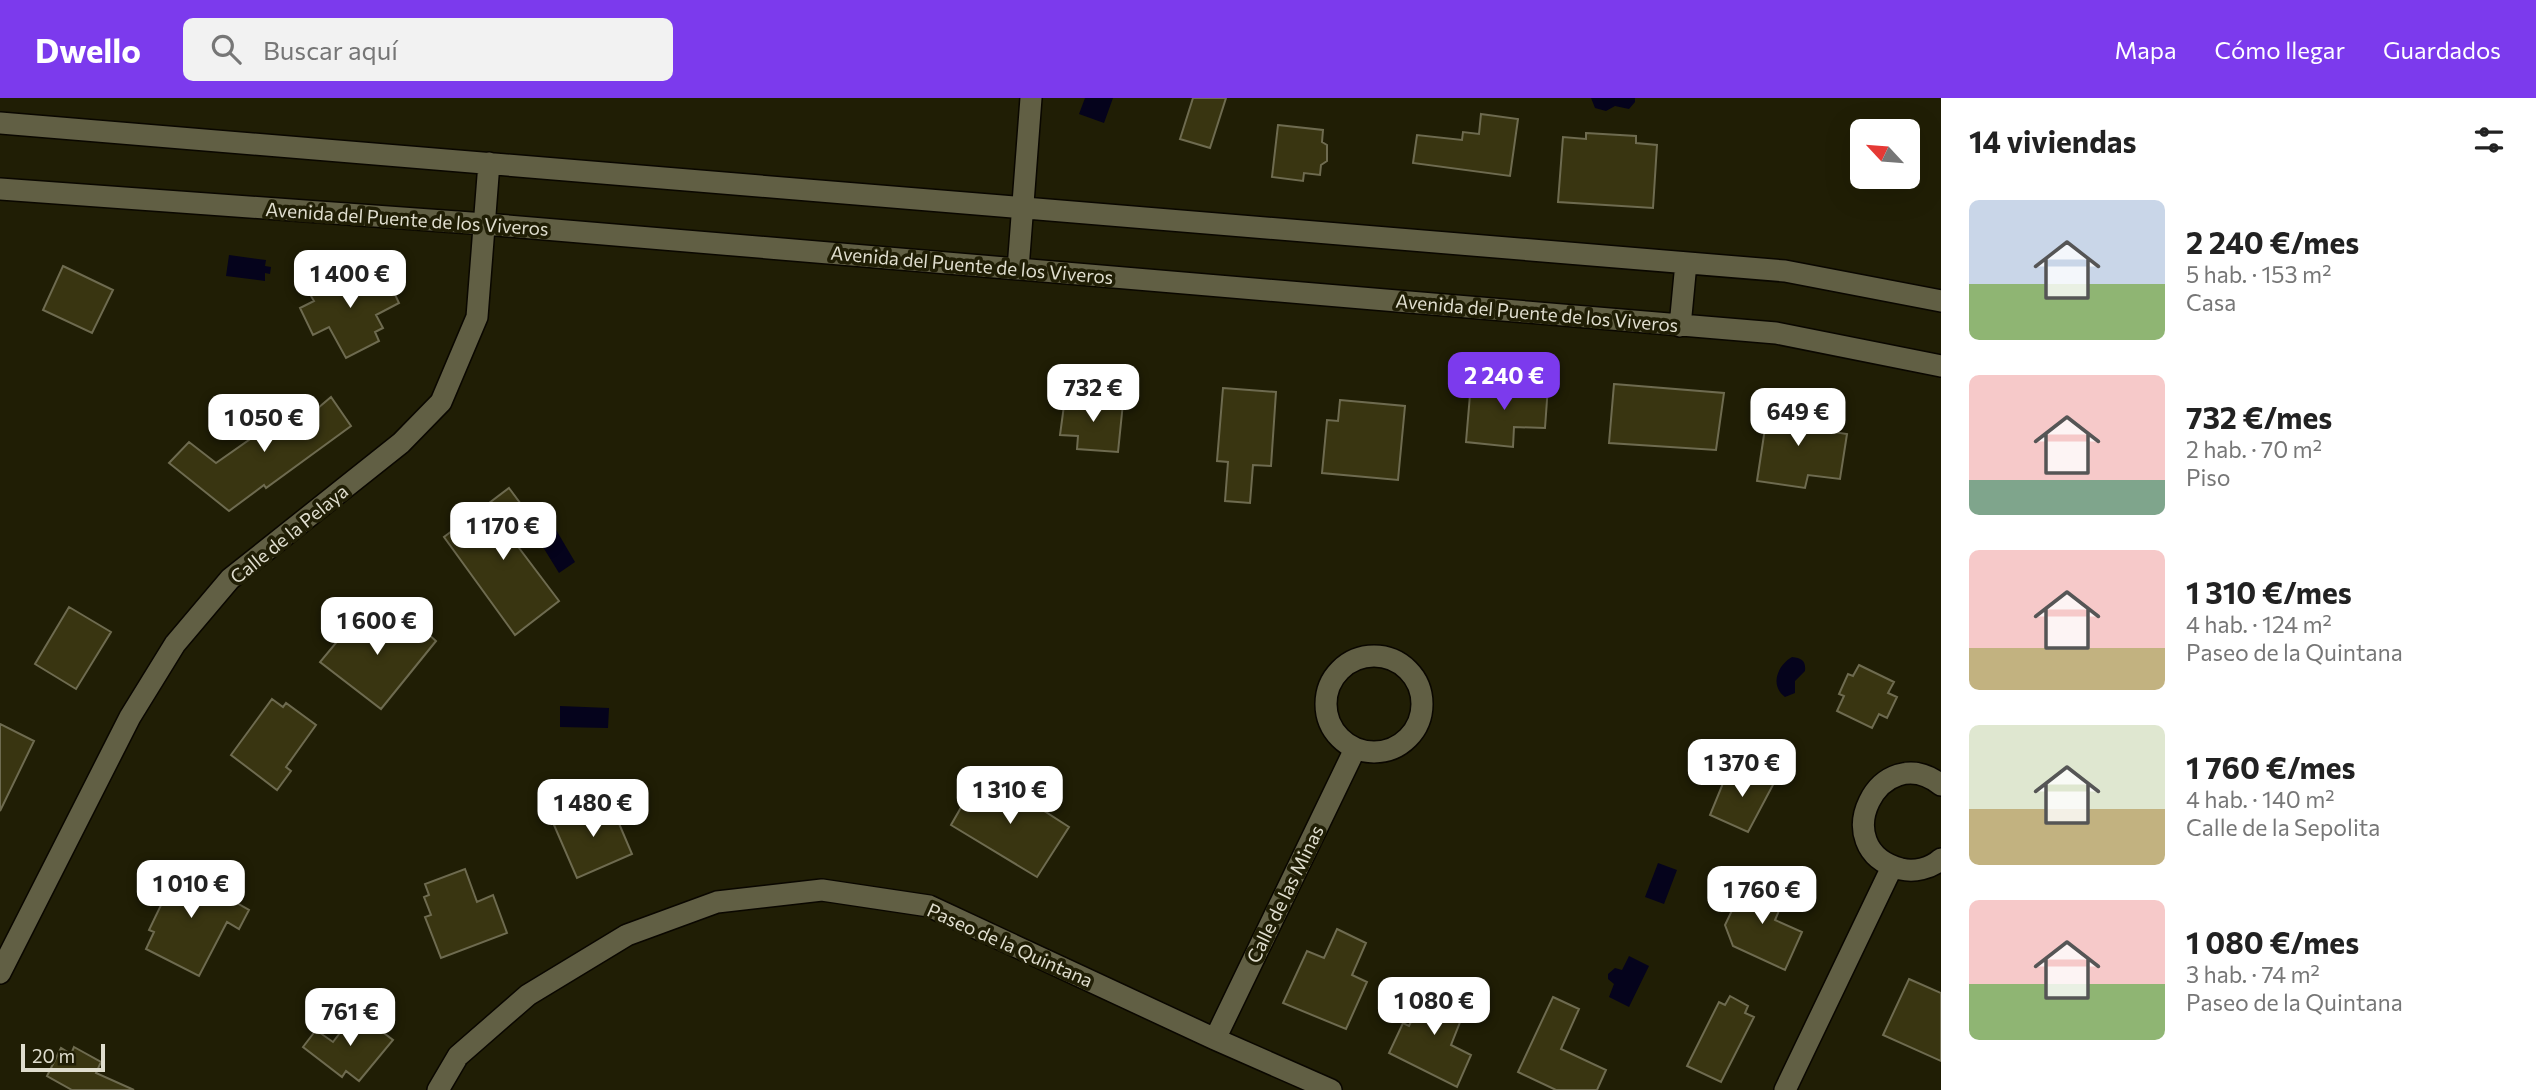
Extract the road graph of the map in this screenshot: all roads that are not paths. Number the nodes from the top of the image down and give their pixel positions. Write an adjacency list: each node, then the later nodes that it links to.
1 (1031, 98): 5 (street)
2 (0, 123): 3 (street)
3 (489, 163): 5 (street); 6 (street, Calle de la Pelaya)
4 (0, 189): 6 (street, Avenida del Puente de los Viveros)
5 (1022, 208): 7 (street); 8 (street)
6 (485, 224): 8 (street, Avenida del Puente de los Viveros); 16 (street, Calle de la Pelaya)
7 (1686, 263): 9 (street); 10 (street)
8 (1018, 269): 10 (street, Avenida del Puente de los Viveros)
9 (1941, 301)
10 (1680, 326): 11 (street, Avenida del Puente de los Viveros)
11 (1941, 366)
12 (1355, 749): 12 (street); 17 (street, Calle de las Minas)
13 (1941, 785): 15 (street)
14 (1941, 859): 15 (street)
15 (1892, 867): 20 (street)
16 (0, 973)
17 (1215, 1039): 18 (street, Paseo de la Quintana); 19 (street, Paseo de la Quintana)
18 (439, 1090)
19 (1331, 1090)
20 (1785, 1090)

